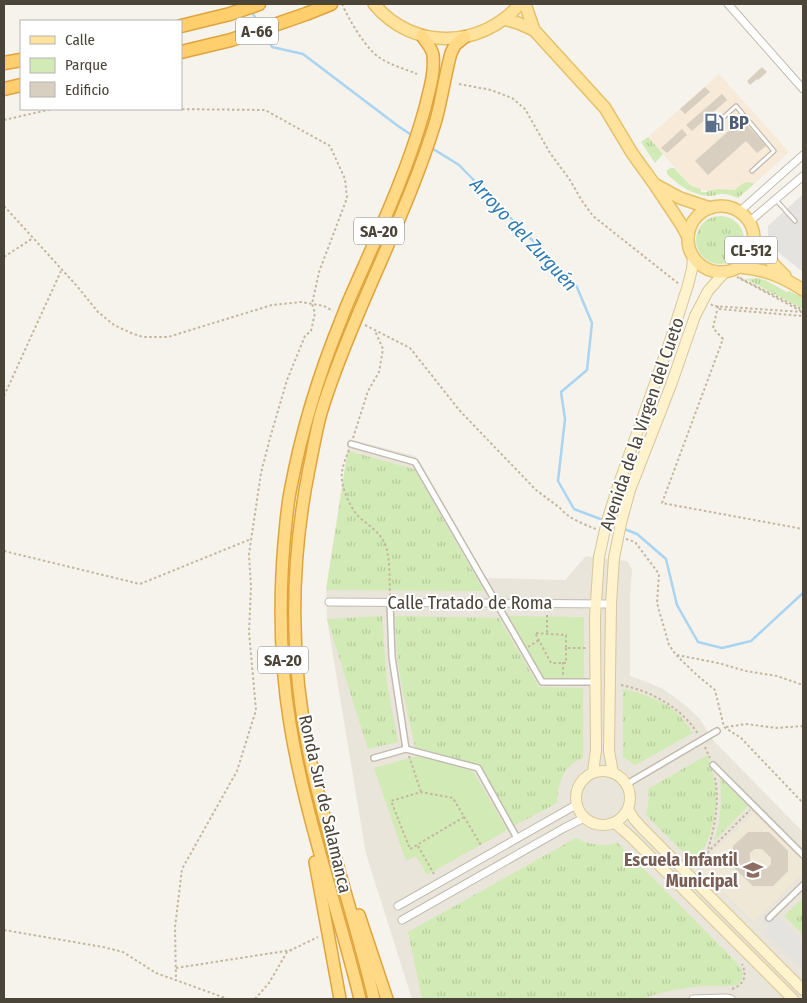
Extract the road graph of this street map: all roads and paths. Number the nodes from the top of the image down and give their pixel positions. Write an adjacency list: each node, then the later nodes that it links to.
1 (259, 4): 9 (highway, A-66)
2 (332, 4): 13 (highway, A-66)
3 (342, 4): 16 (path)
4 (374, 4): 11 (main road)
5 (520, 4): 8 (main road)
6 (524, 4): 10 (main road, CL-512)
7 (728, 4): 20 (street)
8 (504, 19): 10 (main road, CL-512); 12 (main road)
9 (182, 26)
10 (534, 30): 28 (main road, CL-512)
11 (422, 36): 12 (main road); 90 (highway, Ronda Sur de Salamanca / SA-20, bridge)
12 (464, 37): 52 (highway, Ronda Sur de Salamanca / SA-20)
13 (182, 52)
14 (20, 60): 15 (highway)
15 (4, 64)
16 (417, 74)
17 (459, 84): 44 (path)
18 (20, 85): 19 (highway)
19 (4, 89)
20 (803, 89)
21 (182, 109): 47 (path)
22 (48, 110): 23 (path)
23 (4, 120)
24 (715, 124): 26 (lane)
25 (803, 155): 32 (street)
26 (752, 171)
27 (803, 176): 29 (street)
28 (655, 184): 31 (main road, CL-512); 36 (main road, CL-512)
29 (776, 200): 33 (lane); 34 (street)
30 (4, 206): 35 (path)
31 (710, 208): 32 (main road, CL-512); 36 (main road)
32 (739, 212): 34 (main road, CL-512)
33 (795, 221)
34 (749, 222): 37 (main road, CL-512)
35 (33, 238): 39 (path); 40 (path)
36 (688, 238): 38 (main road, CL-512)
37 (754, 238): 42 (main road, CL-512); 43 (main road, CL-512)
38 (693, 256): 41 (main road, CL-512); 44 (main road, Avenida de la Virgen del Cueto)
39 (4, 257)
40 (62, 270): 47 (path); 54 (path)
41 (725, 272): 42 (main road, CL-512); 46 (main road, Avenida de la Virgen del Cueto)
42 (739, 274): 43 (main road, CL-512); 50 (path)
43 (790, 281): 45 (main road, CL-512)
44 (685, 285): 64 (main road, Avenida de la Virgen del Cueto, bridge)
45 (803, 290)
46 (707, 296): 48 (path); 65 (main road, Avenida de la Virgen del Cueto, bridge)
47 (312, 304): 49 (path); 58 (path)
48 (718, 307): 50 (path); 51 (path); 56 (path)
49 (332, 310)
50 (803, 311): 51 (path)
51 (802, 316)
52 (357, 319): 53 (path); 95 (highway, Ronda Sur de Salamanca / SA-20)
53 (374, 330): 55 (path); 57 (path)
54 (4, 396)
55 (351, 444): 62 (path); 63 (street)
56 (803, 529)
57 (600, 530)
58 (251, 539): 60 (path); 110 (path)
59 (626, 539): 72 (path)
60 (4, 551)
61 (329, 602): 62 (street, Calle Tratado de Roma)
62 (390, 603): 63 (street, Calle Tratado de Roma); 80 (street)
63 (496, 603): 64 (street, Calle Tratado de Roma); 71 (street)
64 (596, 604): 65 (street, Calle Tratado de Roma); 75 (main road, Avenida de la Virgen del Cueto)
65 (611, 604): 84 (main road, Avenida de la Virgen del Cueto)
66 (547, 615): 67 (path)
67 (547, 633): 68 (path); 69 (path)
68 (539, 640): 71 (path); 73 (path)
69 (566, 648): 70 (path); 73 (path)
70 (586, 648)
71 (523, 650): 74 (street)
72 (676, 655): 76 (path); 78 (path)
73 (563, 662): 74 (path)
74 (564, 682): 75 (street)
75 (596, 682): 83 (main road, Avenida de la Virgen del Cueto)
76 (803, 685)
77 (803, 726): 78 (path)
78 (724, 727): 87 (path)
79 (717, 731): 85 (street)
80 (406, 749): 81 (street); 86 (path); 96 (street)
81 (374, 758)
82 (712, 765): 89 (street)
83 (593, 772): 84 (main road); 88 (main road)
84 (613, 772): 85 (main road)
85 (627, 784): 91 (main road)
86 (421, 792): 92 (path); 97 (path)
87 (803, 803)
88 (576, 804): 93 (main road); 96 (street)
89 (754, 807): 99 (street); 101 (path)
90 (308, 809): 116 (highway); 117 (highway, Ronda Sur de Salamanca / SA-20)
91 (628, 809): 94 (main road); 101 (main road)
92 (464, 817): 97 (path); 98 (path)
93 (584, 818): 94 (main road); 105 (street)
94 (615, 823): 122 (main road)
95 (330, 838): 118 (highway, Ronda Sur de Salamanca / SA-20); 119 (highway)
96 (517, 838): 103 (street)
97 (417, 845): 100 (path)
98 (482, 847)
99 (803, 855)
100 (434, 874)
101 (686, 874): 113 (main road)
102 (803, 885): 104 (street)
103 (398, 906)
104 (769, 918)
105 (402, 920)
106 (4, 930): 111 (path)
107 (318, 937): 108 (path)
108 (292, 950): 110 (path); 115 (path)
109 (742, 964): 112 (path)
110 (176, 968): 111 (path)
111 (176, 980): 114 (path)
112 (732, 989)
113 (803, 990)
114 (228, 999)
115 (255, 999)
116 (340, 999)
117 (360, 999)
118 (374, 999)
119 (387, 999)
120 (693, 999): 121 (street)
121 (731, 999)
122 (793, 999)

